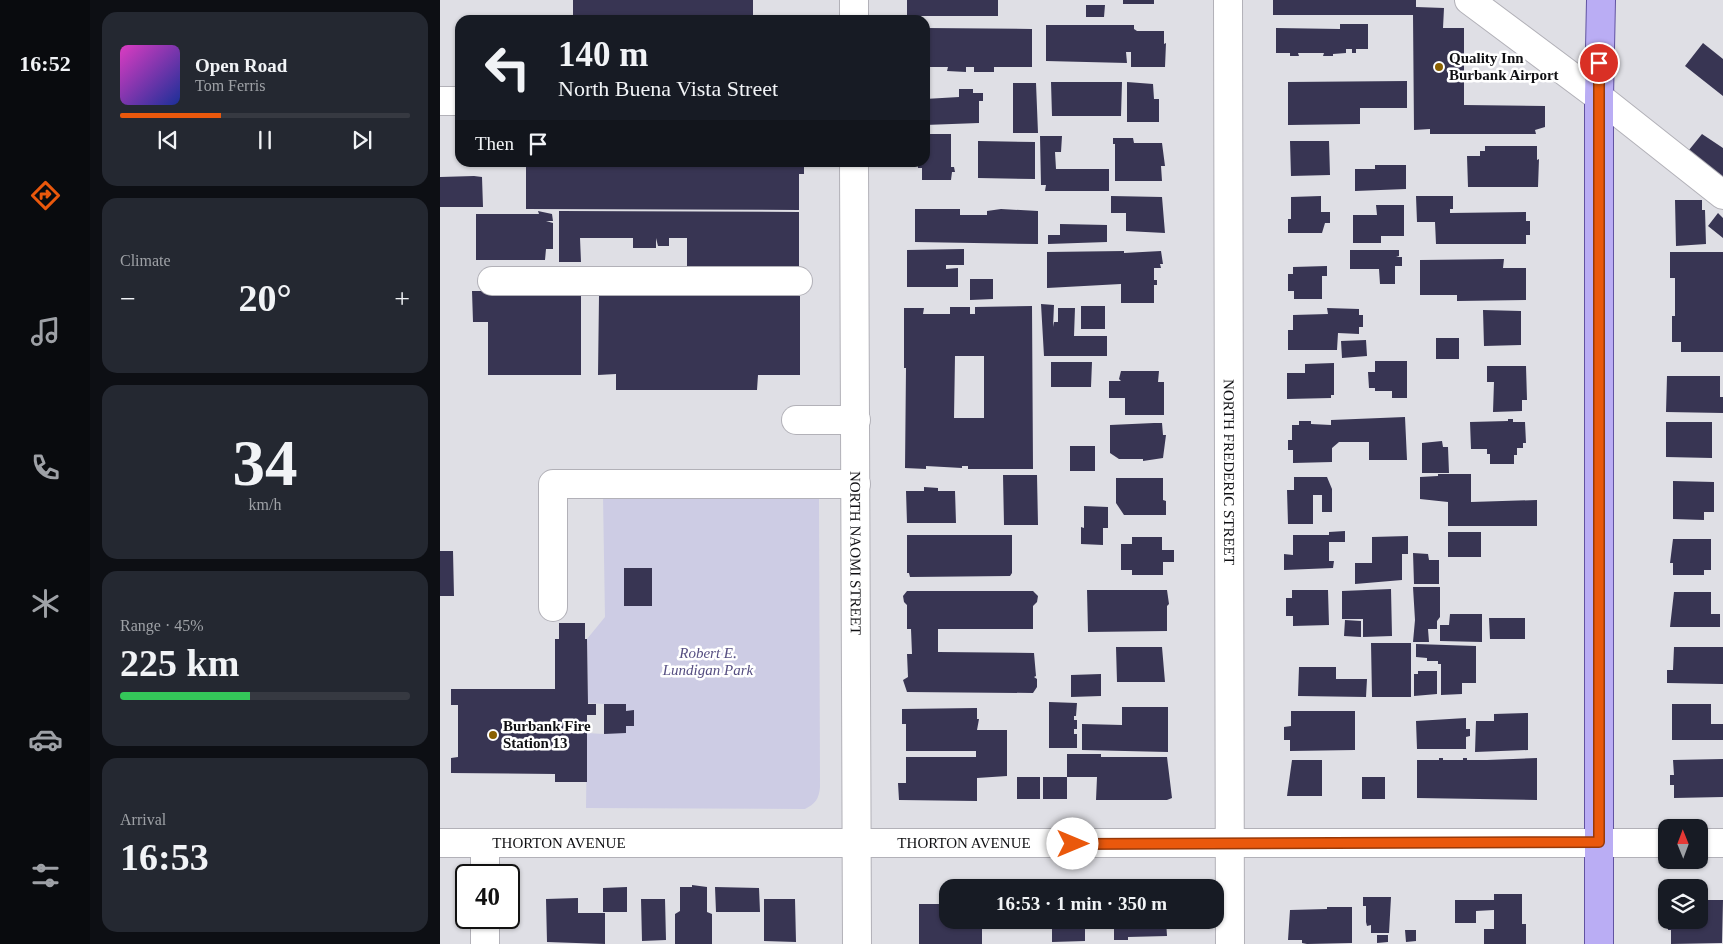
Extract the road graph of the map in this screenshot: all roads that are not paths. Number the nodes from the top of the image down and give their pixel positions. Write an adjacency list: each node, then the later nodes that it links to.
1 (854, 0): 5 (street)
2 (1228, 0): 24 (street, NORTH FREDERIC STREET)
3 (1469, 0): 6 (street)
4 (1601, 0): 6 (main road)
5 (854, 15)
6 (1598, 97): 10 (street); 17 (main road)
7 (440, 101): 8 (street)
8 (455, 101)
9 (854, 167): 14 (street, NORTH NAOMI STREET)
10 (1723, 195)
11 (492, 281): 12 (street)
12 (798, 281)
13 (796, 420): 14 (street)
14 (856, 420): 15 (street, NORTH NAOMI STREET)
15 (856, 484): 16 (street); 20 (street, NORTH NAOMI STREET)
16 (553, 607)
17 (1599, 842): 21 (street, THORTON AVENUE); 24 (street, THORTON AVENUE); 30 (main road)
18 (440, 843): 19 (street, THORTON AVENUE)
19 (485, 843): 20 (street, THORTON AVENUE); 25 (street)
20 (857, 843): 24 (street, THORTON AVENUE); 28 (street, NORTH NAOMI STREET)
21 (1658, 843)
22 (1708, 843): 23 (street)
23 (1723, 843)
24 (1230, 844): 29 (street, NORTH FREDERIC STREET)
25 (485, 864)
26 (485, 929): 27 (street)
27 (485, 944)
28 (857, 944)
29 (1230, 944)
30 (1600, 944)

